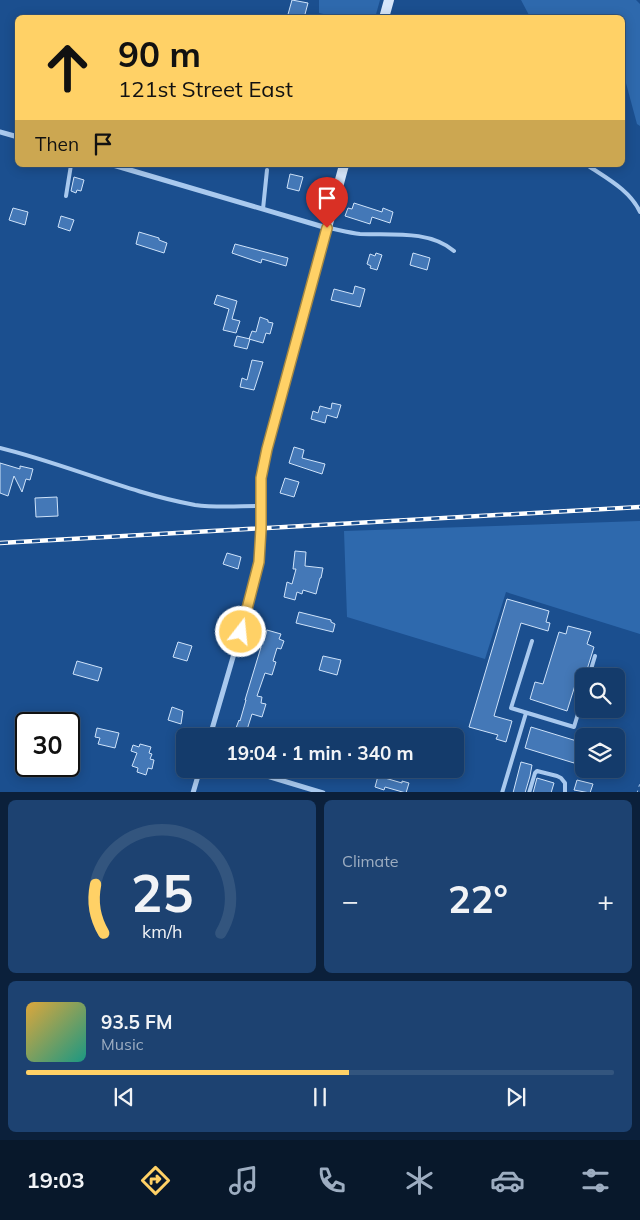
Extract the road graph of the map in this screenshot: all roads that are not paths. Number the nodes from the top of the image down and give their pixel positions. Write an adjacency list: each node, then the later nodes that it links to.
1 (389, 0): 2 (street)
2 (385, 15)
3 (0, 132): 4 (street)
4 (15, 136)
5 (71, 167): 10 (lane)
6 (120, 167): 11 (street)
7 (343, 167): 13 (street)
8 (589, 167): 12 (lane)
9 (267, 170): 11 (lane)
10 (66, 196)
11 (262, 209): 13 (street)
12 (640, 212)
13 (327, 228): 14 (lane); 16 (street)
14 (454, 251)
15 (0, 448): 16 (lane)
16 (261, 506): 17 (street)
17 (261, 522): 23 (street)
18 (532, 640): 21 (lane)
19 (595, 656): 20 (lane)
20 (591, 668)
21 (526, 712): 22 (lane); 28 (lane)
22 (577, 718)
23 (212, 728)
24 (197, 778): 26 (street)
25 (275, 778): 27 (street)
26 (193, 792)
27 (323, 792)
28 (502, 792)
29 (529, 792): 30 (lane)
30 (565, 792)

